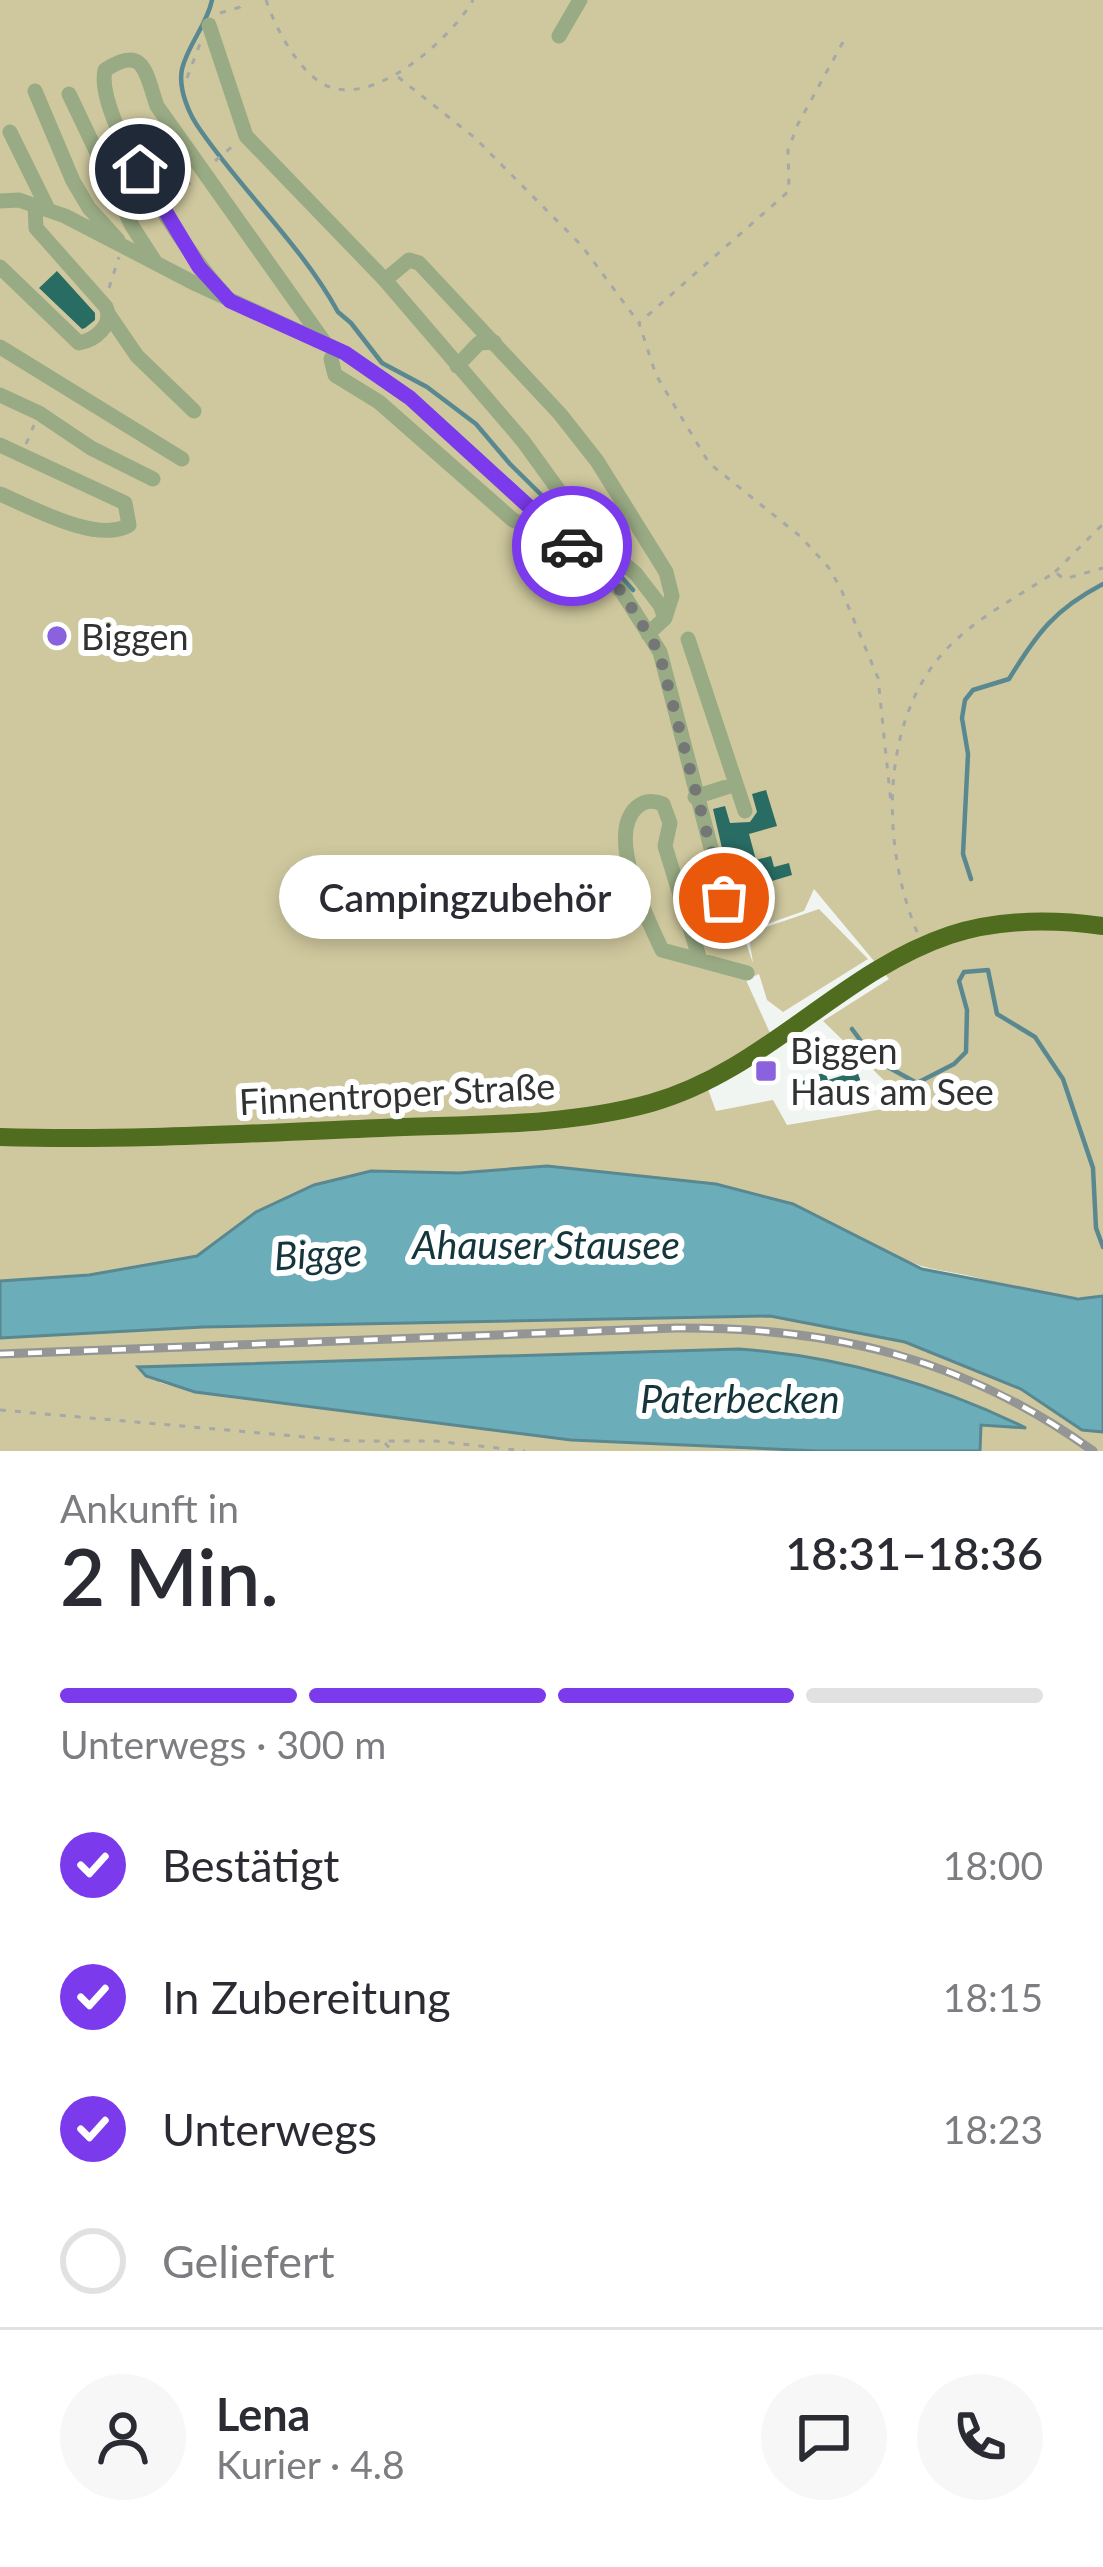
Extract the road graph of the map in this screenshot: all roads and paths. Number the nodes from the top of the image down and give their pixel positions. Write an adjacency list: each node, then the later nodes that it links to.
1 (266, 0): 7 (path)
2 (473, 0): 7 (path)
3 (580, 0): 5 (lane)
4 (209, 26): 18 (lane)
5 (559, 36)
6 (843, 42): 21 (path)
7 (398, 77): 21 (path)
8 (35, 91): 15 (lane)
9 (69, 94): 16 (lane)
10 (10, 132): 14 (lane)
11 (224, 153): 12 (path)
12 (218, 158)
13 (0, 200): 14 (lane)
14 (42, 207): 15 (lane); 20 (lane)
15 (124, 247): 16 (lane); 20 (path)
16 (155, 263): 19 (lane)
17 (0, 267): 20 (lane)
18 (385, 280): 22 (lane); 25 (lane)
19 (230, 301): 24 (lane); 24 (lane)
20 (108, 311): 27 (lane)
21 (639, 323): 41 (path)
22 (494, 342): 25 (lane); 36 (lane)
23 (0, 347): 29 (lane)
24 (331, 347): 32 (lane); 32 (lane)
25 (457, 366): 36 (lane)
26 (0, 395): 30 (lane)
27 (194, 411)
28 (0, 445): 31 (lane)
29 (182, 459)
30 (154, 479)
31 (0, 494)
32 (543, 519): 37 (lane)
33 (1103, 524): 35 (path)
34 (1103, 568): 35 (path)
35 (1055, 572): 41 (path)
36 (665, 618): 37 (lane)
37 (648, 634): 40 (lane)
38 (688, 639): 39 (lane)
39 (736, 784): 40 (lane); 42 (lane)
40 (695, 797): 43 (lane)
41 (891, 803): 45 (path)
42 (745, 812)
43 (724, 898)
44 (1103, 926): 45 (main road, Finnentroper Straße)
45 (922, 946): 48 (main road, Finnentroper Straße)
46 (700, 960): 46 (lane); 47 (lane)
47 (747, 973)
48 (0, 1137)
49 (0, 1410): 50 (path)
50 (384, 1442): 51 (path); 52 (path)
51 (392, 1451)
52 (525, 1451)

